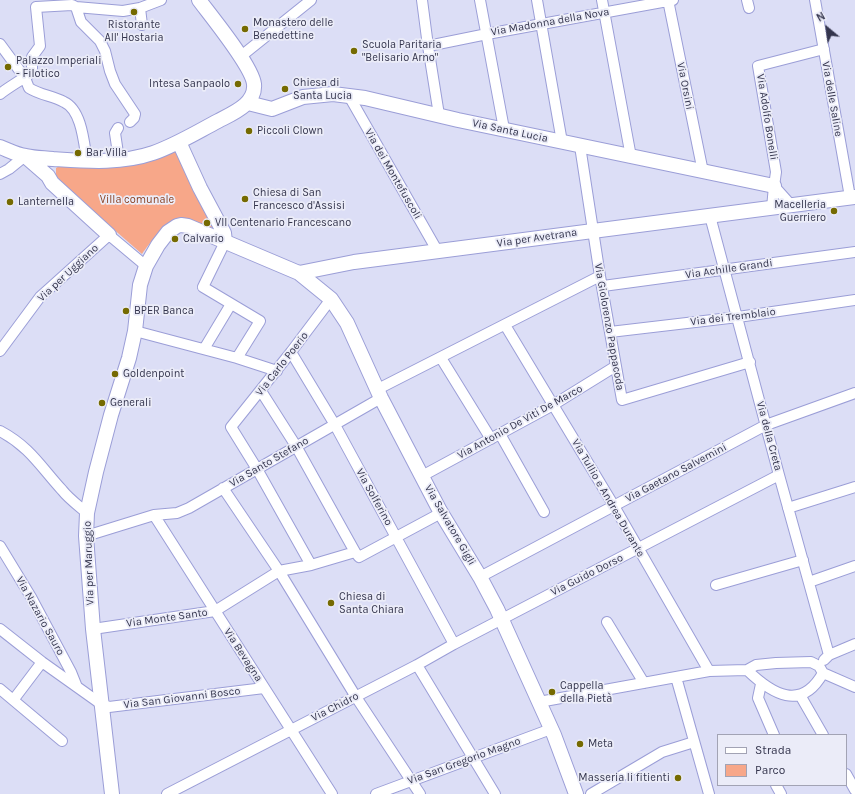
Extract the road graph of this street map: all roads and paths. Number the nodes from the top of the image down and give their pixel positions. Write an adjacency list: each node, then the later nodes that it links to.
1 (161, 0): 11 (street)
2 (199, 0): 20 (street)
3 (311, 0): 20 (street)
4 (422, 0): 18 (street)
5 (480, 0): 16 (street)
6 (537, 0): 14 (street)
7 (602, 0): 13 (street)
8 (670, 0): 13 (street, Via Madonna della Nova); 38 (street, Via Orsini)
9 (815, 0): 19 (street, Via delle Saline)
10 (33, 4): 12 (street); 21 (street)
11 (145, 4): 12 (street); 15 (street)
12 (76, 6): 26 (street)
13 (604, 12): 14 (street, Via Madonna della Nova); 34 (street)
14 (542, 24): 16 (street, Via Madonna della Nova); 30 (street)
15 (142, 25)
16 (486, 34): 18 (street, Via Madonna della Nova); 28 (street)
17 (0, 44): 21 (street)
18 (428, 46): 25 (street)
19 (824, 49): 41 (street, Via Adolfo Bonelli); 42 (street, Via delle Saline)
20 (240, 57): 24 (street)
21 (25, 78): 22 (street); 37 (street)
22 (0, 94)
23 (349, 96): 24 (street, Via Santa Lucia); 25 (street, Via Santa Lucia); 49 (street, Via dei Montefuscoli)
24 (248, 103): 29 (street)
25 (439, 115): 28 (street, Via Santa Lucia)
26 (133, 118)
27 (118, 128): 36 (street)
28 (504, 129): 30 (street, Via Santa Lucia)
29 (179, 142): 36 (street); 48 (street)
30 (562, 142): 31 (street, Via Santa Lucia)
31 (580, 146): 34 (street, Via Santa Lucia); 46 (street, Via Giolorenzo Pappacoda)
32 (0, 147): 33 (street)
33 (24, 156): 35 (street); 39 (street); 40 (street)
34 (631, 156): 38 (street, Via Santa Lucia)
35 (56, 159): 37 (street); 40 (street)
36 (119, 160): 37 (street)
37 (87, 161)
38 (703, 172): 41 (street, Via Santa Lucia)
39 (0, 174)
40 (48, 176): 47 (street)
41 (774, 186): 43 (street); 44 (street)
42 (852, 197): 43 (street, Via per Avetrana)
43 (791, 205): 44 (street, Via per Avetrana)
44 (772, 208): 45 (street, Via per Avetrana)
45 (710, 216): 46 (street, Via per Avetrana); 52 (street, Via della Creta)
46 (593, 230): 49 (street, Via per Avetrana); 54 (street, Via Giolorenzo Pappacoda)
47 (109, 235): 51 (street); 64 (street, Via per Uggiano)
48 (225, 242): 51 (street, Via per Maruggio); 53 (street); 58 (street)
49 (438, 252): 53 (street, Via per Avetrana)
50 (855, 252): 52 (street, Via Achille Grandi)
51 (146, 266): 61 (street, Via per Maruggio)
52 (725, 270): 55 (street, Via Achille Grandi); 59 (street, Via della Creta)
53 (299, 273): 56 (street, Via Salvatore Gigli)
54 (600, 276): 55 (street, Via Giolorenzo Pappacoda); 60 (street)
55 (603, 286): 62 (street, Via Giolorenzo Pappacoda)
56 (331, 299): 65 (street, Via Carlo Poerio); 72 (street, Via Salvatore Gigli)
57 (855, 300): 59 (street, Via dei Tremblaio)
58 (232, 304): 63 (street); 66 (street)
59 (738, 317): 62 (street, Via dei Tremblaio); 68 (street, Via della Creta)
60 (505, 325): 67 (street); 74 (street, Via Tullio e Andrea Durante)
61 (135, 331): 63 (street); 89 (street, Via per Maruggio)
62 (610, 332): 69 (street, Via Giolorenzo Pappacoda)
63 (204, 349): 66 (street)
64 (0, 351)
65 (291, 352): 70 (street, Via Carlo Poerio); 75 (street, Via Solferino)
66 (237, 358): 70 (street)
67 (441, 358): 72 (street); 79 (street)
68 (750, 362): 69 (street, Via Giolorenzo Pappacoda); 76 (street, Via della Creta)
69 (616, 366): 74 (street, Via Antonio De Viti De Marco)
70 (277, 370): 71 (street, Via Carlo Poerio)
71 (261, 391): 80 (street); 81 (street, Via Carlo Poerio)
72 (380, 393): 75 (street, Via Santo Stefano); 83 (street, Via Salvatore Gigli)
73 (855, 393): 76 (street, Via Gaetano Salvemini)
74 (553, 405): 78 (street, Via Antonio De Viti De Marco); 86 (street, Via Tullio e Andrea Durante)
75 (335, 425): 80 (street, Via Santo Stefano); 93 (street, Via Solferino)
76 (766, 426): 82 (street, Via della Creta); 86 (street, Via Gaetano Salvemini)
77 (0, 431): 89 (street)
78 (500, 434): 79 (street, Via Antonio De Viti De Marco); 88 (street)
79 (491, 439): 83 (street, Via Antonio De Viti De Marco)
80 (296, 446): 81 (street, Via Santo Stefano); 96 (street)
81 (257, 469): 85 (street, Via Santo Stefano); 98 (street)
82 (779, 475): 87 (street, Via della Creta); 95 (street, Via Guido Dorso)
83 (422, 476): 90 (street, Via Salvatore Gigli)
84 (855, 486): 87 (street)
85 (222, 488): 91 (street, Via Santo Stefano); 100 (street)
86 (614, 506): 95 (street, Via Tullio e Andrea Durante); 101 (street, Via Gaetano Salvemini)
87 (788, 508): 97 (street, Via della Creta)
88 (544, 512)
89 (87, 513): 92 (street, Via per Maruggio)
90 (441, 513): 93 (street); 101 (street, Via Salvatore Gigli)
91 (154, 516): 92 (street, Via Santo Stefano); 104 (street, Via Bevagna)
92 (86, 536): 108 (street, Via per Maruggio)
93 (396, 538): 96 (street); 109 (street, Via Solferino)
94 (0, 546): 120 (street, Via Nazario Sauro)
95 (638, 549): 105 (street, Via Guido Dorso); 116 (street, Via Tullio e Andrea Durante)
96 (356, 552): 98 (street)
97 (803, 560): 102 (street, Via della Creta); 103 (street)
98 (311, 565): 100 (street)
99 (855, 566): 102 (street)
100 (279, 571): 104 (street, Via Monte Santo); 125 (street)
101 (480, 577): 105 (street, Via Salvatore Gigli)
102 (809, 582): 111 (street, Via della Creta)
103 (716, 585)
104 (215, 611): 108 (street, Via Monte Santo); 122 (street, Via Bevagna)
105 (502, 620): 109 (street, Via Chidro); 127 (street, Via Salvatore Gigli)
106 (607, 622): 118 (street)
107 (0, 629): 112 (street)
108 (92, 629): 128 (street, Via per Maruggio)
109 (454, 644): 113 (street, Via Chidro)
110 (855, 644): 111 (street)
111 (829, 655): 114 (street)
112 (42, 662): 120 (street); 126 (street)
113 (417, 665): 125 (street, Via Chidro); 135 (street)
114 (821, 669): 115 (street); 121 (street); 124 (street)
115 (747, 670): 116 (street); 119 (street)
116 (709, 671): 117 (street)
117 (676, 677): 118 (street); 134 (street)
118 (644, 683): 127 (street)
119 (761, 684): 124 (street); 131 (street)
120 (77, 687): 128 (street)
121 (855, 687)
122 (264, 688): 128 (street, Via San Giovanni Bosco); 130 (street, Via Bevagna)
123 (0, 689): 126 (street)
124 (800, 695): 132 (street)
125 (356, 697): 130 (street, Via Chidro); 137 (street)
126 (14, 699): 133 (street)
127 (539, 702): 129 (street, Via Salvatore Gigli)
128 (101, 704): 139 (street, Via per Maruggio)
129 (551, 729): 135 (street, Via San Gregorio Magno); 145 (street, Via Salvatore Gigli)
130 (291, 730): 140 (street, Via Chidro); 141 (street, Via Bevagna)
131 (774, 734)
132 (823, 734)
133 (62, 741)
134 (694, 742): 146 (street); 147 (street)
135 (473, 758): 137 (street, Via San Gregorio Magno); 144 (street)
136 (847, 776): 138 (street)
137 (411, 781): 142 (street, Via San Gregorio Magno); 143 (street)
138 (855, 790)
139 (112, 794)
140 (167, 794)
141 (332, 794)
142 (376, 794)
143 (420, 794)
144 (495, 794)
145 (576, 794)
146 (591, 794)
147 (708, 794)

